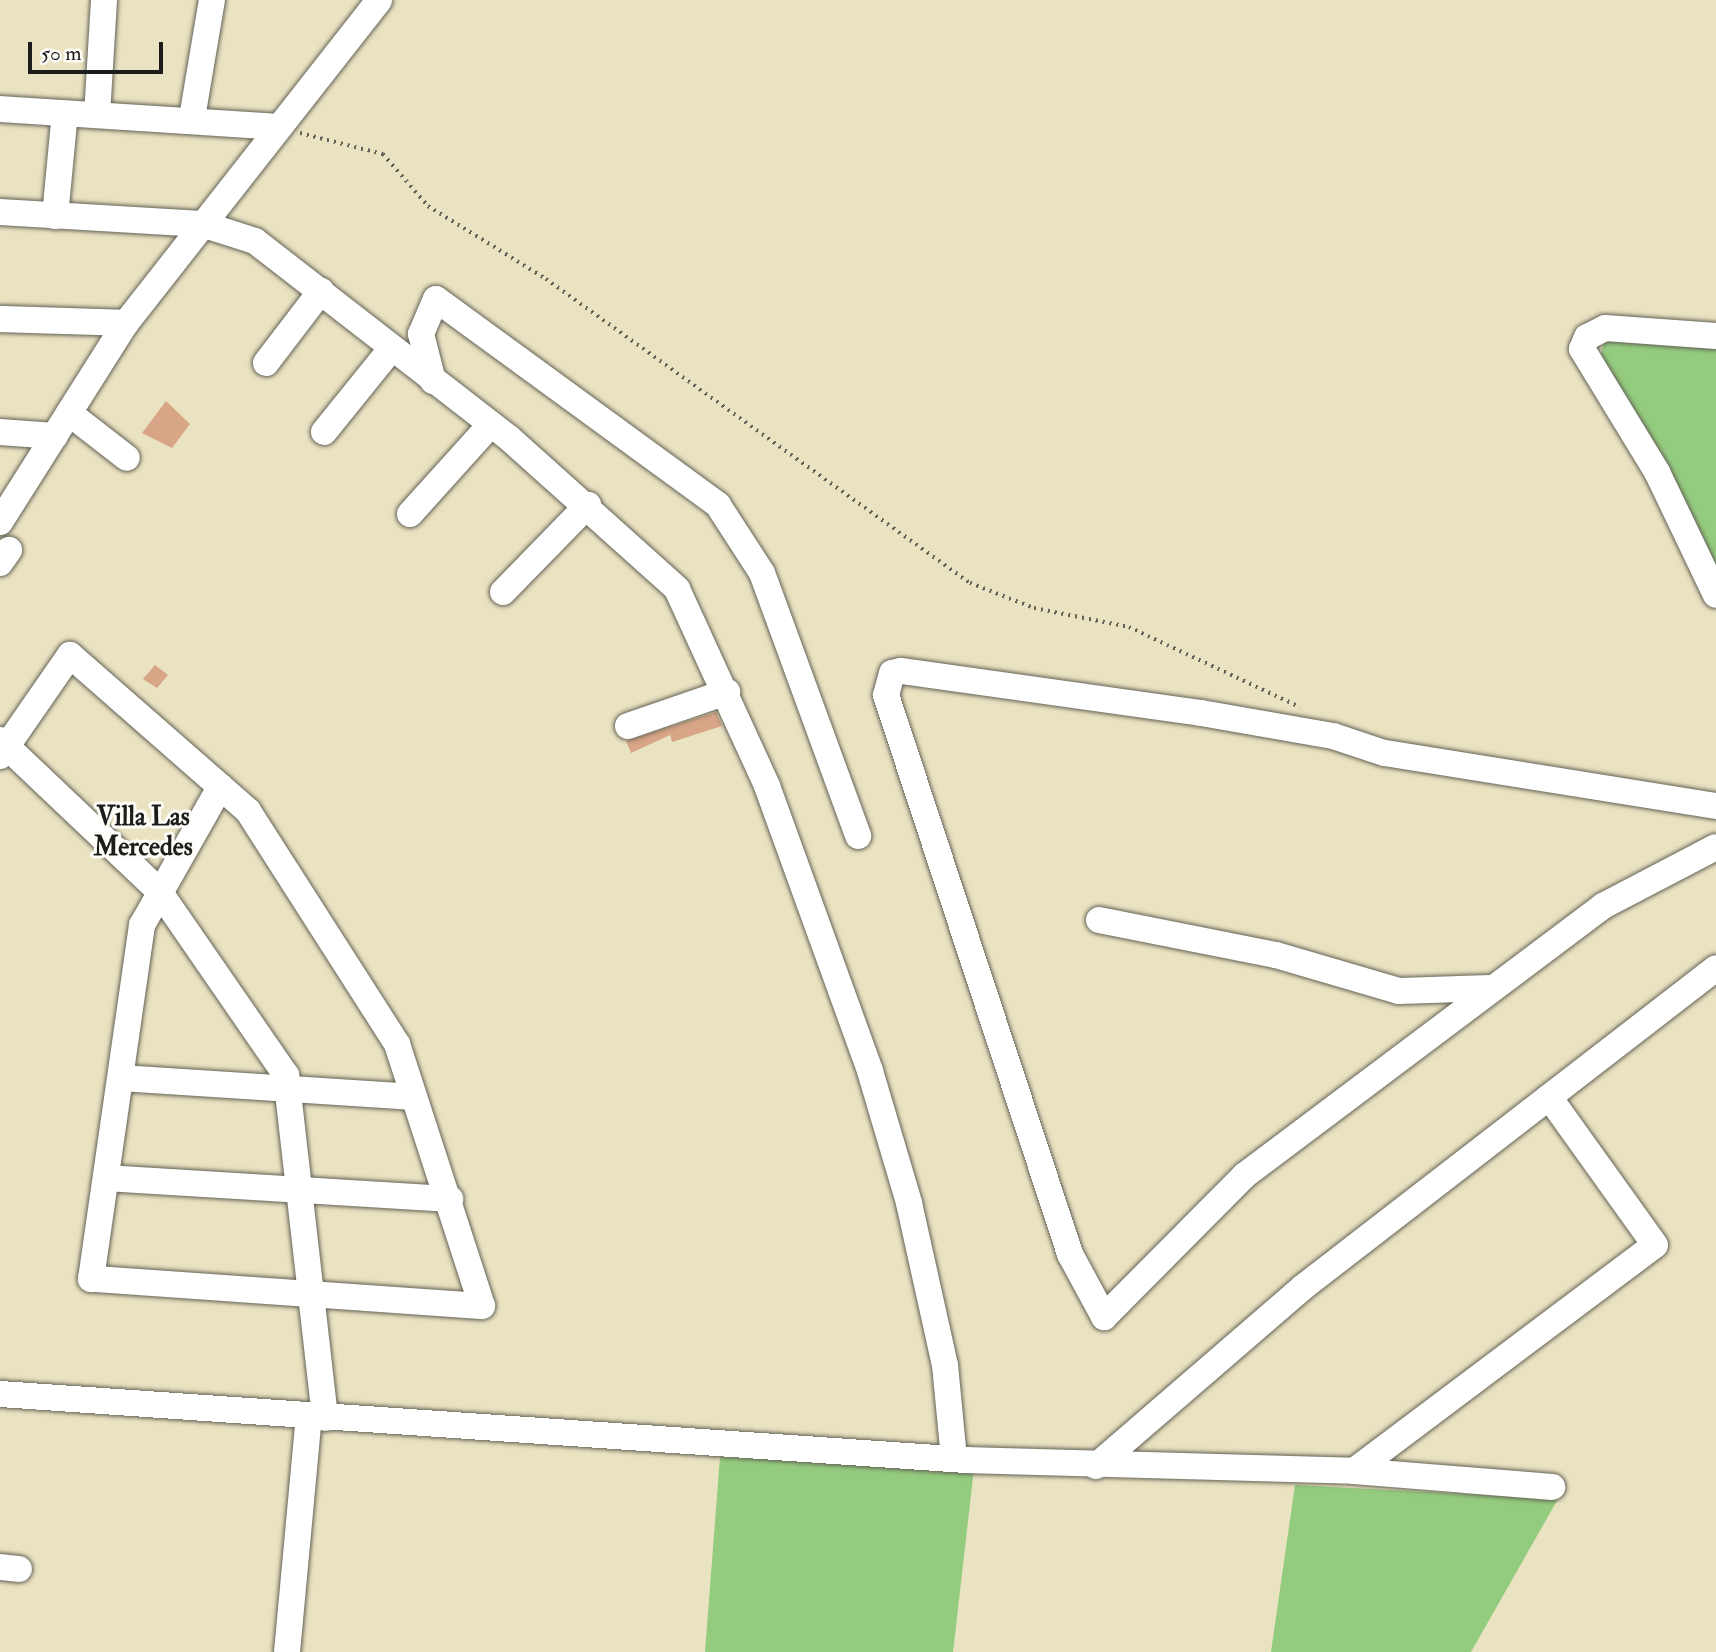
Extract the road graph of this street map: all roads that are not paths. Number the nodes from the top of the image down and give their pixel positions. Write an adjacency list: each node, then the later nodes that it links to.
1 (104, 0): 6 (street)
2 (212, 0): 7 (street)
3 (379, 0): 8 (street)
4 (0, 109): 5 (street)
5 (65, 113): 6 (street); 10 (street)
6 (97, 115): 7 (street)
7 (192, 118): 8 (street)
8 (278, 127): 11 (street)
9 (0, 212): 10 (street)
10 (55, 216): 11 (street)
11 (202, 224): 12 (street); 14 (street)
12 (321, 291): 16 (street); 17 (street)
13 (0, 319): 14 (street)
14 (125, 323): 19 (street)
15 (1716, 336): 29 (street)
16 (391, 349): 18 (street); 22 (street)
17 (266, 363)
18 (433, 381): 20 (street); 35 (street)
19 (69, 413): 23 (street); 24 (street)
20 (491, 424): 25 (street); 26 (street)
21 (0, 432): 23 (street)
22 (324, 432)
23 (55, 436): 27 (street)
24 (127, 458)
25 (588, 505): 28 (street); 30 (street)
26 (410, 514)
27 (0, 522)
28 (503, 592)
29 (1716, 595)
30 (727, 692): 31 (street); 53 (street)
31 (628, 726)
32 (2, 745): 33 (street); 38 (street)
33 (219, 787): 36 (street); 45 (street)
34 (1716, 806): 42 (street)
35 (858, 836)
36 (187, 839): 38 (street); 40 (street)
37 (1716, 847): 42 (street)
38 (159, 891): 40 (street); 43 (street)
39 (1099, 920): 42 (street)
40 (188, 929): 44 (street)
41 (1716, 968): 46 (street)
42 (1490, 988)
43 (122, 1078): 44 (street); 47 (street)
44 (291, 1091): 45 (street); 48 (street)
45 (413, 1097): 49 (street)
46 (1549, 1097): 54 (street); 55 (street)
47 (106, 1178): 48 (street); 50 (street)
48 (302, 1190): 49 (street); 50 (street)
49 (450, 1199): 50 (street)
50 (312, 1293): 52 (street)
51 (0, 1394): 52 (street)
52 (317, 1417): 53 (street); 57 (street)
53 (954, 1459): 54 (street)
54 (1096, 1466): 55 (street)
55 (1354, 1471): 56 (street)
56 (1552, 1487)
57 (287, 1652)

